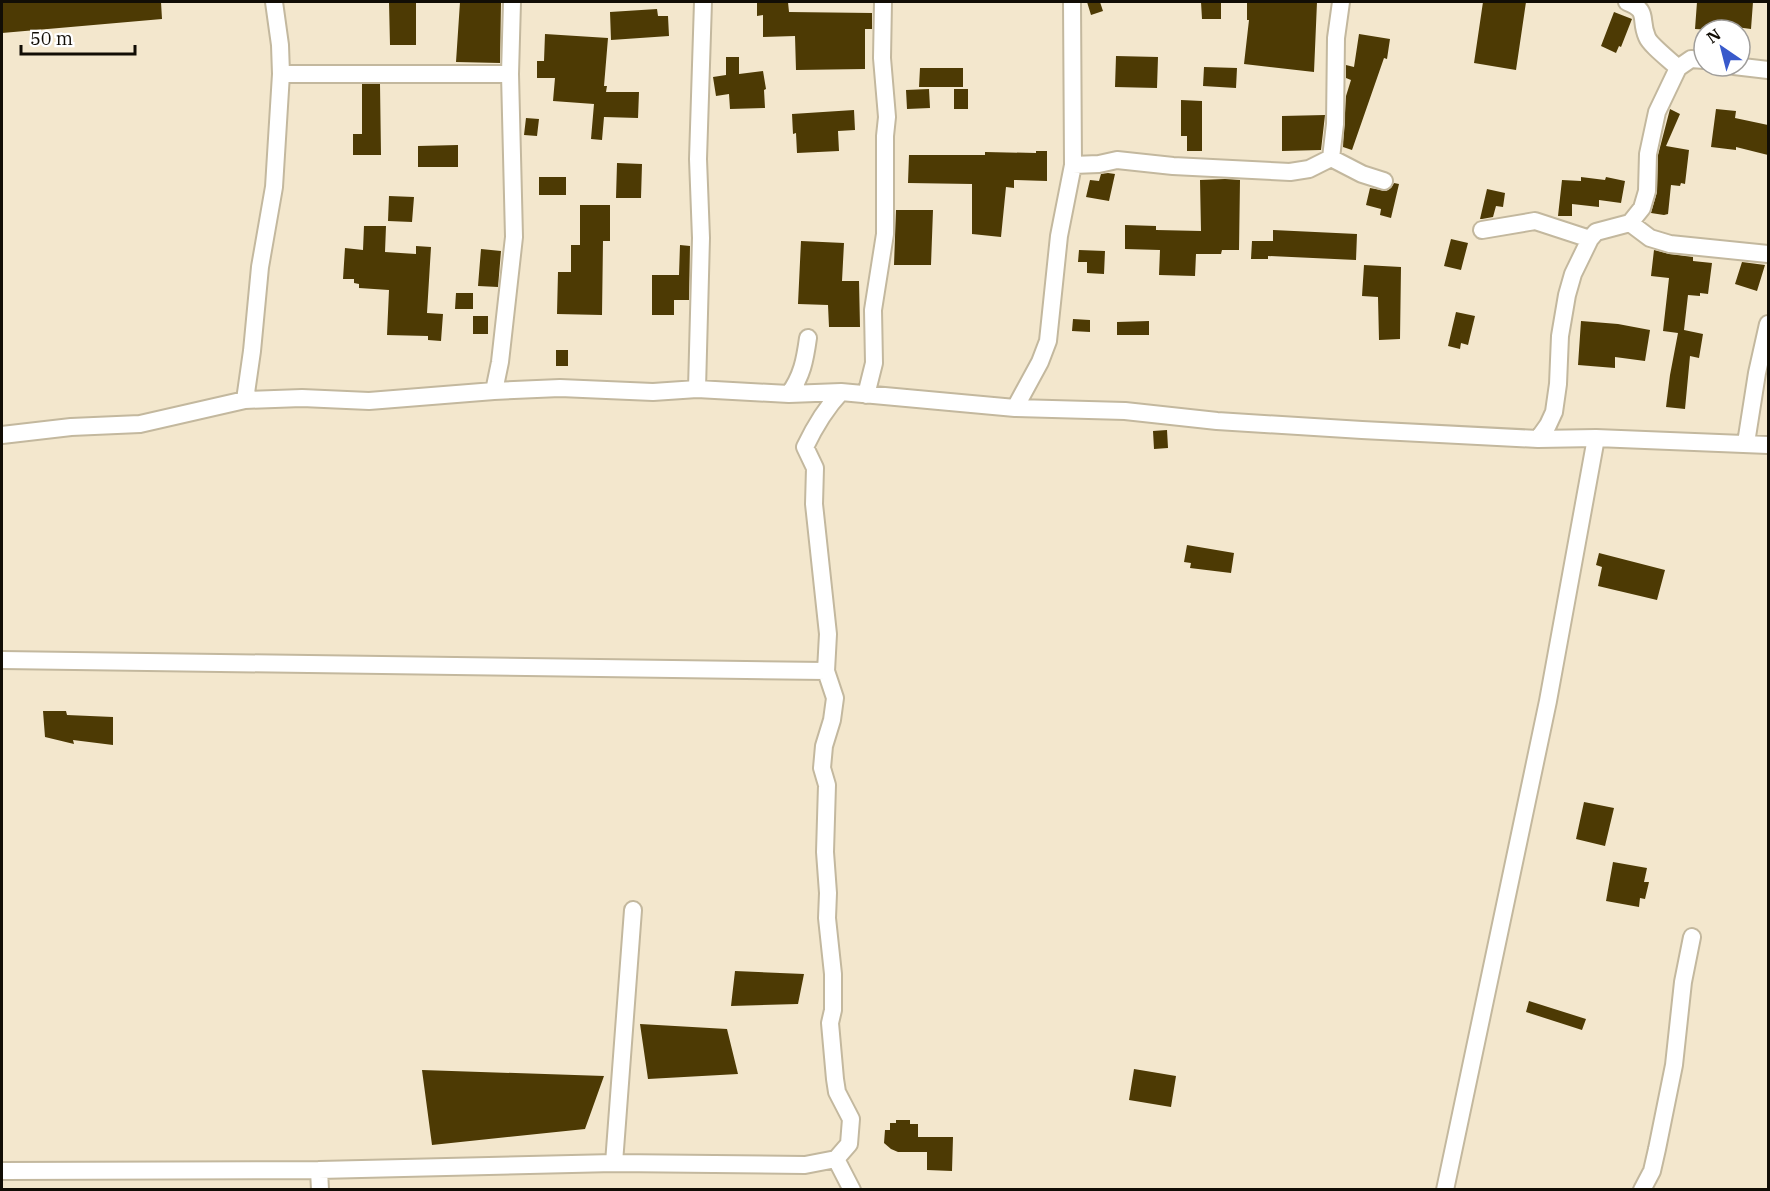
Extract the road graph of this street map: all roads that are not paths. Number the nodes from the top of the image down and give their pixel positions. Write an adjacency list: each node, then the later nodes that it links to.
1 (274, 2): 12 (street)
2 (512, 2): 13 (street)
3 (704, 2): 23 (street)
4 (883, 2): 27 (street)
5 (1072, 2): 15 (street)
6 (1341, 2): 14 (street)
7 (1627, 2): 9 (street)
8 (1692, 59): 9 (street)
9 (1678, 68): 17 (street)
10 (1752, 68): 11 (street)
11 (1768, 70)
12 (281, 74): 13 (street); 28 (street)
13 (510, 74): 24 (street)
14 (1331, 158): 15 (street); 16 (street)
15 (1073, 165): 29 (street)
16 (1384, 180)
17 (1630, 223): 19 (street); 20 (street)
18 (1482, 230): 19 (street)
19 (1590, 239): 32 (street)
20 (1768, 254)
21 (1768, 324): 33 (street)
22 (808, 338): 26 (street)
23 (697, 389): 24 (street); 26 (street)
24 (494, 391): 28 (street)
25 (841, 392): 26 (street); 27 (street); 36 (street)
26 (789, 394)
27 (866, 394): 29 (street)
28 (245, 400): 30 (street)
29 (1015, 408): 32 (street)
30 (2, 435)
31 (1596, 438): 32 (street); 33 (street); 43 (street)
32 (1538, 439)
33 (1746, 443): 34 (street)
34 (1768, 445)
35 (2, 660): 36 (street)
36 (826, 671): 39 (street)
37 (633, 909): 40 (street)
38 (1692, 937): 46 (street)
39 (836, 1159): 40 (street); 45 (street)
40 (614, 1163): 41 (street)
41 (319, 1170): 42 (street); 44 (street)
42 (2, 1171)
43 (1445, 1189)
44 (320, 1190)
45 (852, 1190)
46 (1642, 1190)

